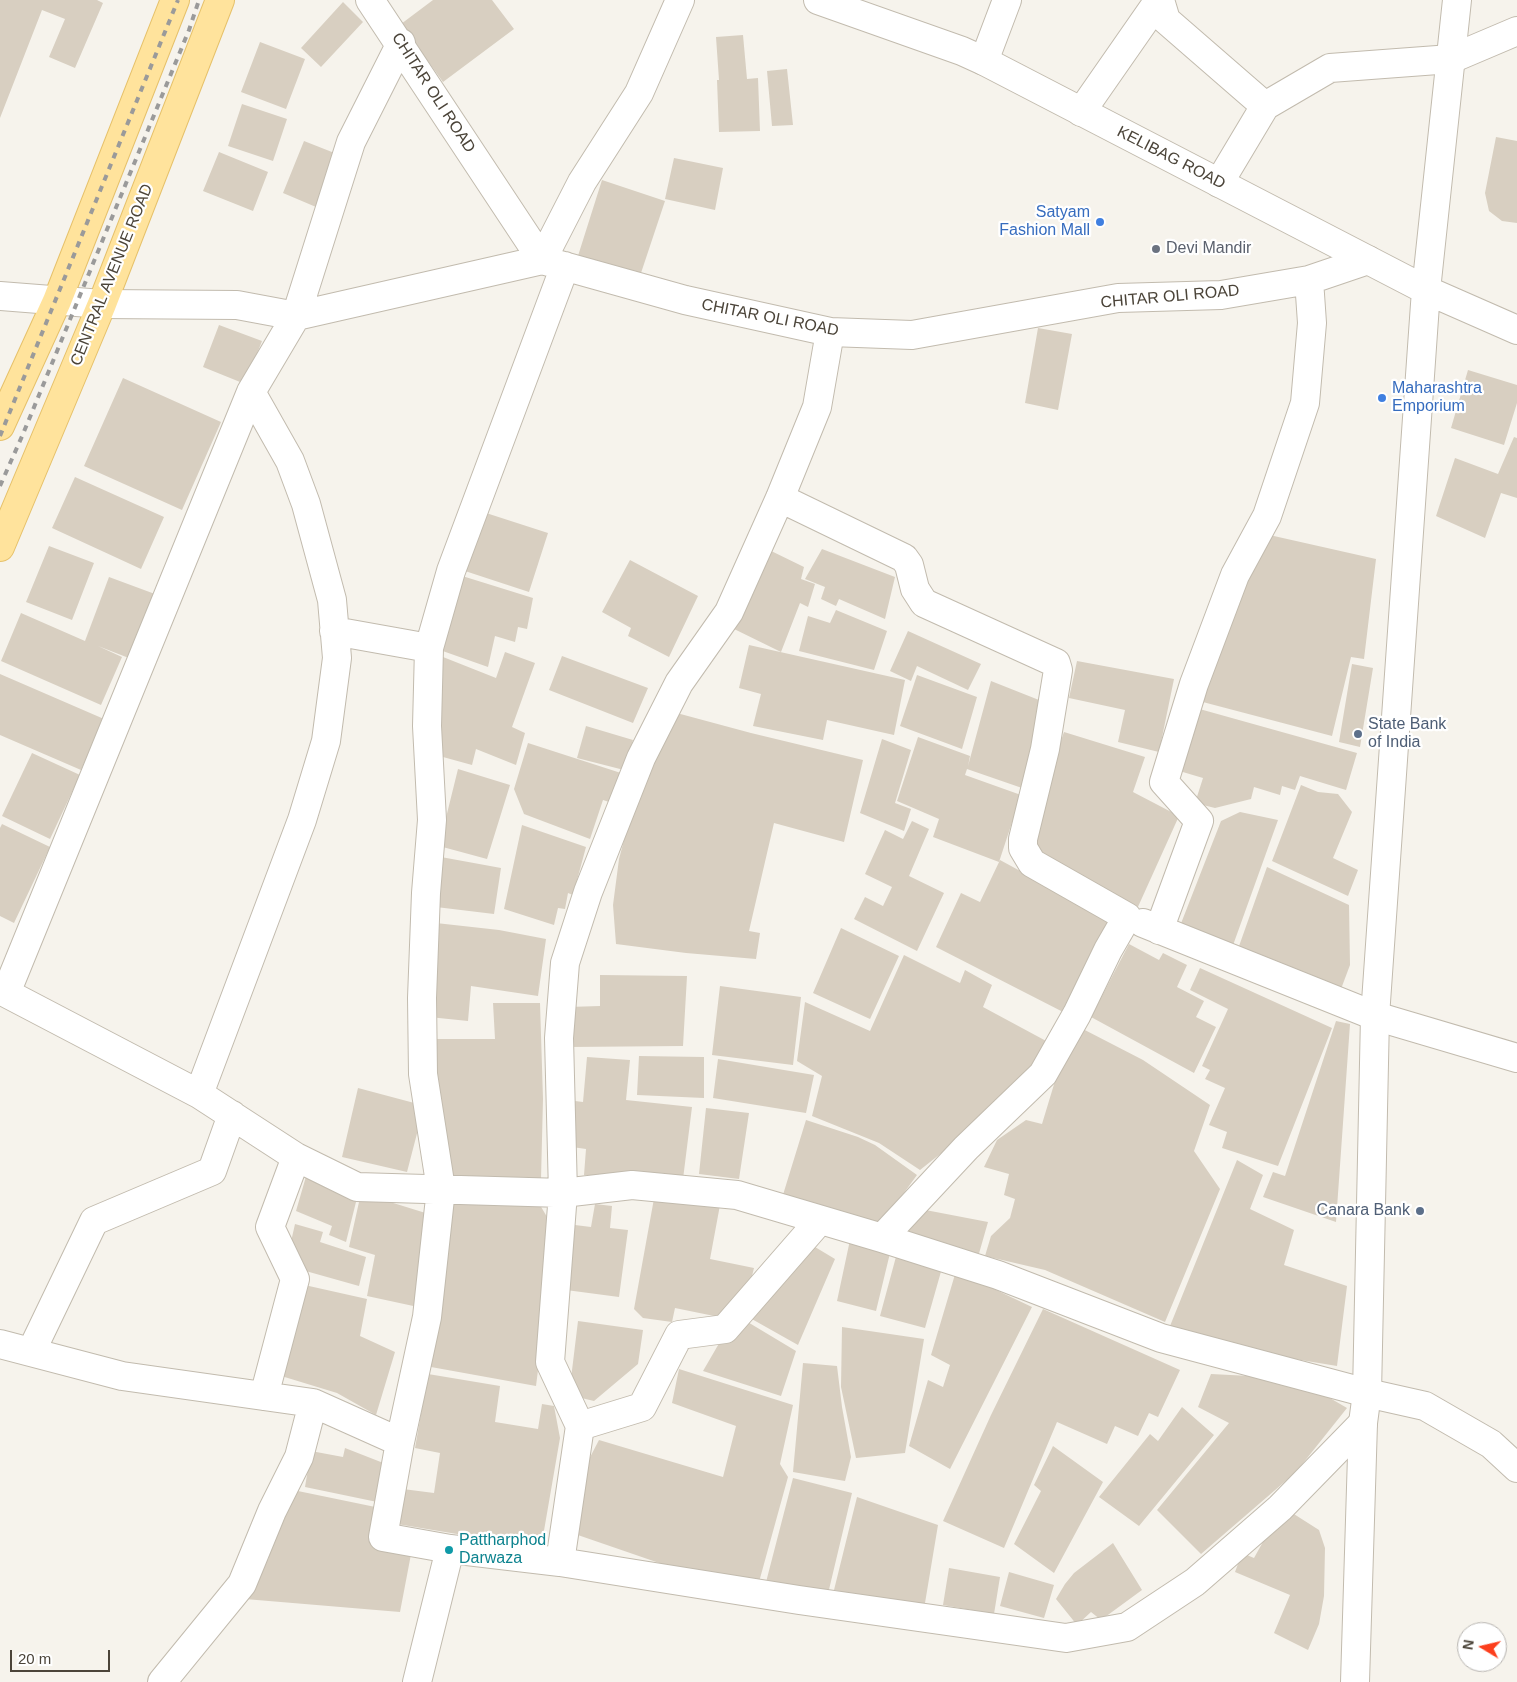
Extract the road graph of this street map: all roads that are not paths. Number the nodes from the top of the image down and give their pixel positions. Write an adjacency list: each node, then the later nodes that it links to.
1 (175, 0): 21 (main road)
2 (220, 0): 22 (main road, CENTRAL AVENUE ROAD)
3 (370, 0): 10 (street, CHITAR OLI ROAD)
4 (680, 0): 17 (street)
5 (818, 0): 12 (street, KELIBAG ROAD)
6 (1007, 0): 12 (street)
7 (1160, 0): 13 (street); 14 (street)
8 (1457, 0): 11 (street)
9 (1517, 31): 11 (street)
10 (400, 43): 17 (street, CHITAR OLI ROAD); 23 (street)
11 (1451, 59): 13 (street); 19 (street)
12 (984, 61): 14 (street, KELIBAG ROAD)
13 (1265, 106): 15 (street)
14 (1081, 112): 15 (street, KELIBAG ROAD)
15 (1219, 183): 16 (street, KELIBAG ROAD)
16 (1368, 260): 18 (street, CHITAR OLI ROAD); 19 (street, KELIBAG ROAD)
17 (554, 263): 23 (street); 25 (street, CHITAR OLI ROAD); 31 (street)
18 (1309, 280): 25 (street, CHITAR OLI ROAD); 33 (street)
19 (1426, 290): 24 (street, KELIBAG ROAD); 35 (street)
20 (0, 296): 21 (street)
21 (57, 301): 22 (street); 27 (main road)
22 (102, 304): 23 (street); 29 (main road, CENTRAL AVENUE ROAD)
23 (296, 316): 26 (street)
24 (1517, 330)
25 (830, 332): 28 (street)
26 (251, 392): 30 (street); 34 (street)
27 (0, 426)
28 (780, 498): 32 (street); 41 (street)
29 (0, 547)
30 (334, 631): 31 (street); 37 (street)
31 (429, 648): 40 (street)
32 (1127, 917): 33 (street); 43 (street)
33 (1159, 930): 35 (street)
34 (2, 997): 37 (street)
35 (1375, 1016): 36 (street); 46 (street)
36 (1517, 1058)
37 (199, 1094): 38 (street)
38 (232, 1115): 39 (street); 45 (street)
39 (296, 1158): 40 (street); 47 (street)
40 (441, 1189): 41 (street); 51 (street)
41 (563, 1193): 42 (street); 50 (street)
42 (820, 1220): 43 (street); 50 (street)
43 (882, 1238): 46 (street)
44 (0, 1344): 45 (street)
45 (31, 1352): 47 (street)
46 (1367, 1393): 49 (street); 52 (street)
47 (264, 1396): 48 (street)
48 (313, 1403): 51 (street); 55 (street)
49 (1363, 1423): 54 (street); 57 (street)
50 (580, 1426): 54 (street)
51 (400, 1442): 53 (street)
52 (1517, 1468)
53 (450, 1548): 54 (street); 56 (street)
54 (560, 1562)
55 (162, 1682)
56 (417, 1682)
57 (1355, 1682)

